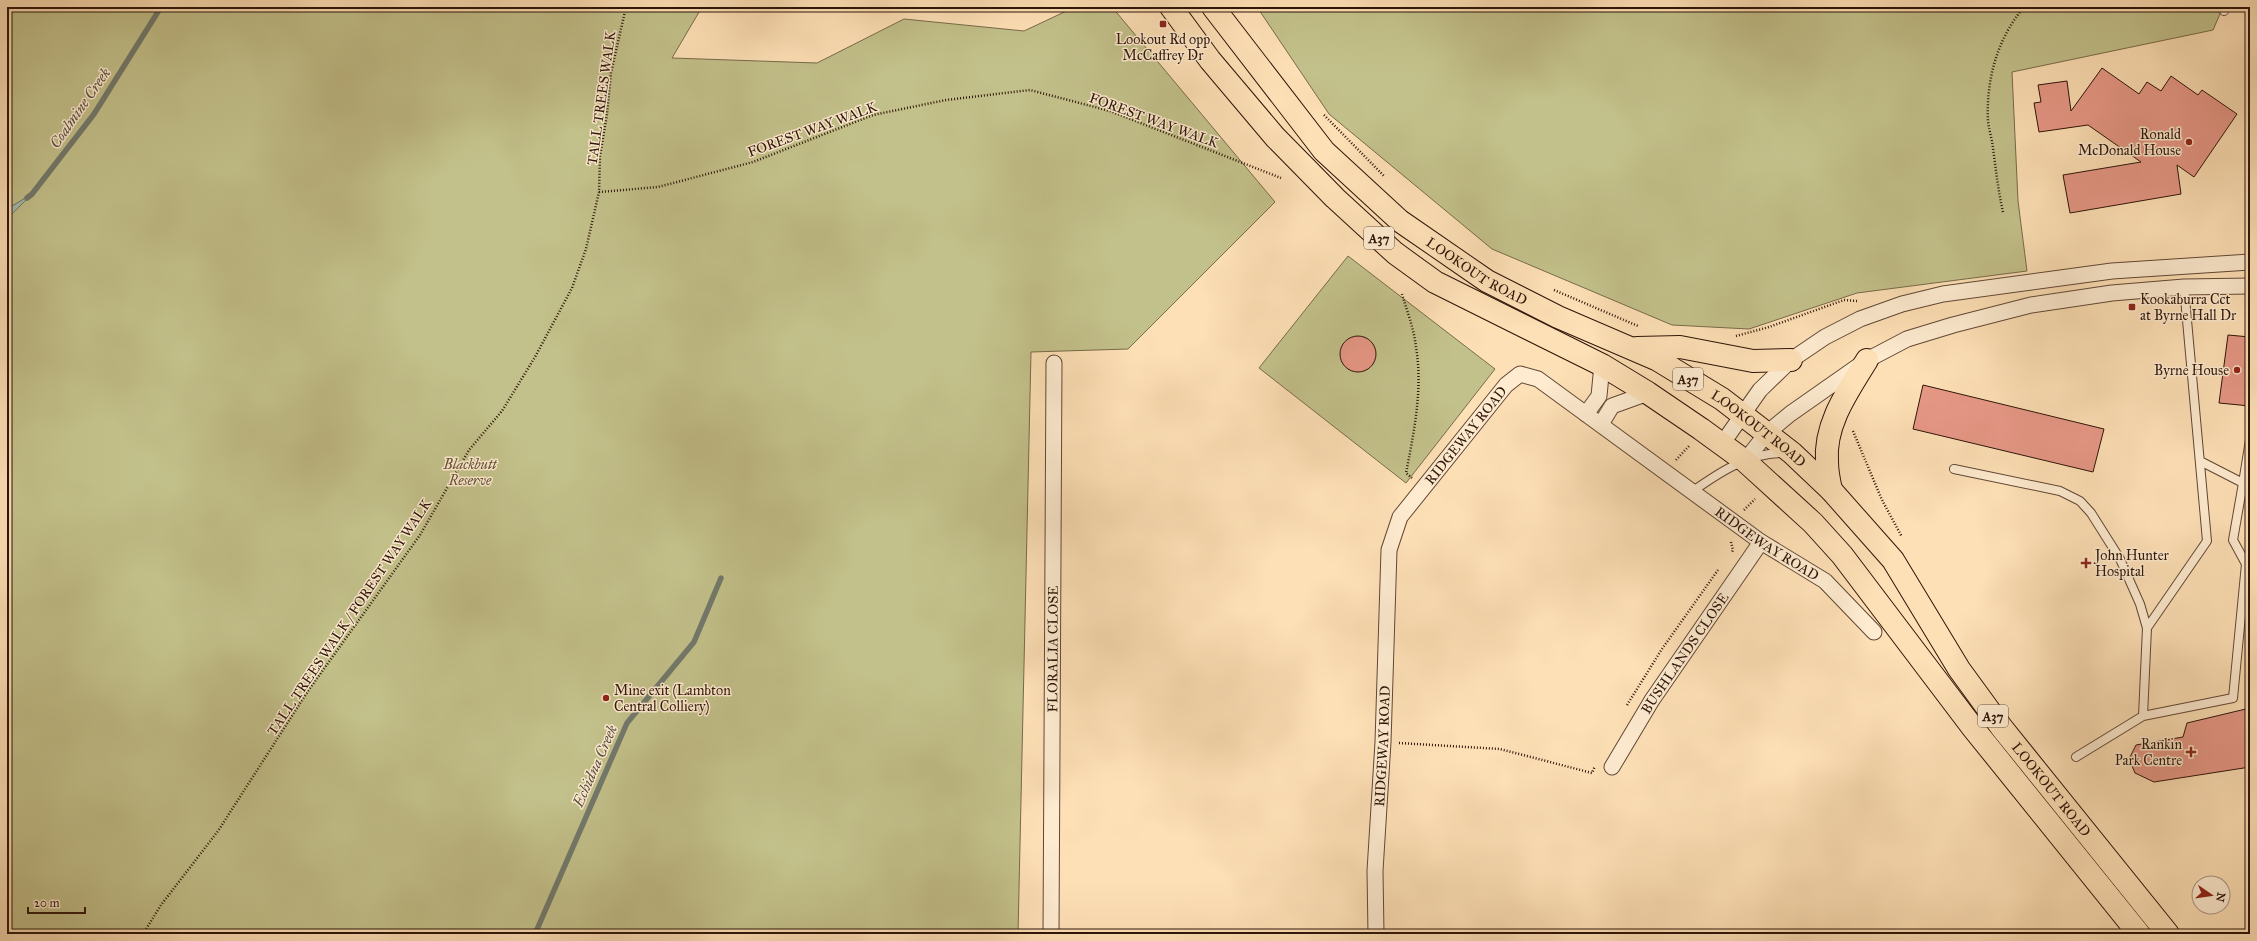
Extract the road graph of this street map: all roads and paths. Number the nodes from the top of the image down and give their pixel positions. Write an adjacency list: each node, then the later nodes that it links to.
1 (626, 7): 8 (path, TALL TREES WALK)
2 (1170, 7): 22 (highway, LOOKOUT ROAD / A37)
3 (1213, 7): 18 (highway, LOOKOUT ROAD / A37)
4 (2024, 7): 9 (path)
5 (1319, 110): 6 (path)
6 (1385, 177)
7 (1281, 178): 8 (path, FOREST WAY WALK)
8 (599, 192): 53 (path, TALL TREES WALK / FOREST WAY WALK)
9 (2003, 212)
10 (2250, 262): 19 (street)
11 (2250, 286): 12 (street)
12 (2184, 287): 20 (street); 33 (lane)
13 (1550, 288): 16 (path)
14 (1402, 294): 35 (path)
15 (1844, 300): 17 (path)
16 (1640, 327)
17 (1731, 336)
18 (1632, 348): 19 (highway); 25 (highway, LOOKOUT ROAD / A37)
19 (1791, 360): 25 (street)
20 (1867, 360): 28 (street); 37 (highway)
21 (1054, 363): 54 (street, FLORALIA CLOSE)
22 (1602, 365): 23 (highway, LOOKOUT ROAD / A37); 24 (street)
23 (1648, 393): 26 (street); 30 (highway, LOOKOUT ROAD / A37)
24 (1586, 414): 26 (street, RIDGEWAY ROAD); 49 (street, RIDGEWAY ROAD)
25 (1742, 414): 28 (highway, LOOKOUT ROAD / A37); 30 (street)
26 (1601, 424): 38 (street, RIDGEWAY ROAD)
27 (1850, 425): 40 (path)
28 (1767, 433): 31 (highway, LOOKOUT ROAD / A37); 32 (street)
29 (2250, 440): 36 (lane)
30 (1722, 444): 32 (highway, LOOKOUT ROAD / A37)
31 (1792, 453): 32 (lane); 37 (highway, LOOKOUT ROAD / A37)
32 (1745, 461): 38 (lane); 56 (highway, LOOKOUT ROAD / A37)
33 (2200, 461): 36 (lane); 45 (lane)
34 (1954, 469): 45 (lane)
35 (1406, 473)
36 (2243, 483): 43 (lane)
37 (1831, 490): 57 (highway, LOOKOUT ROAD / A37)
38 (1693, 491): 41 (street, RIDGEWAY ROAD)
39 (1731, 540): 42 (path)
40 (1904, 541)
41 (1761, 542): 46 (street, RIDGEWAY ROAD); 52 (street, BUSHLANDS CLOSE)
42 (1730, 555)
43 (2248, 564): 48 (lane)
44 (1722, 565): 47 (path)
45 (2147, 628): 48 (lane)
46 (1874, 632)
47 (1625, 708)
48 (2143, 716): 50 (lane)
49 (1383, 742): 51 (path); 55 (street, RIDGEWAY ROAD)
50 (2076, 757)
51 (1597, 761)
52 (1612, 767)
53 (143, 934)
54 (1051, 934)
55 (1376, 934)
56 (2139, 934)
57 (2168, 934)

